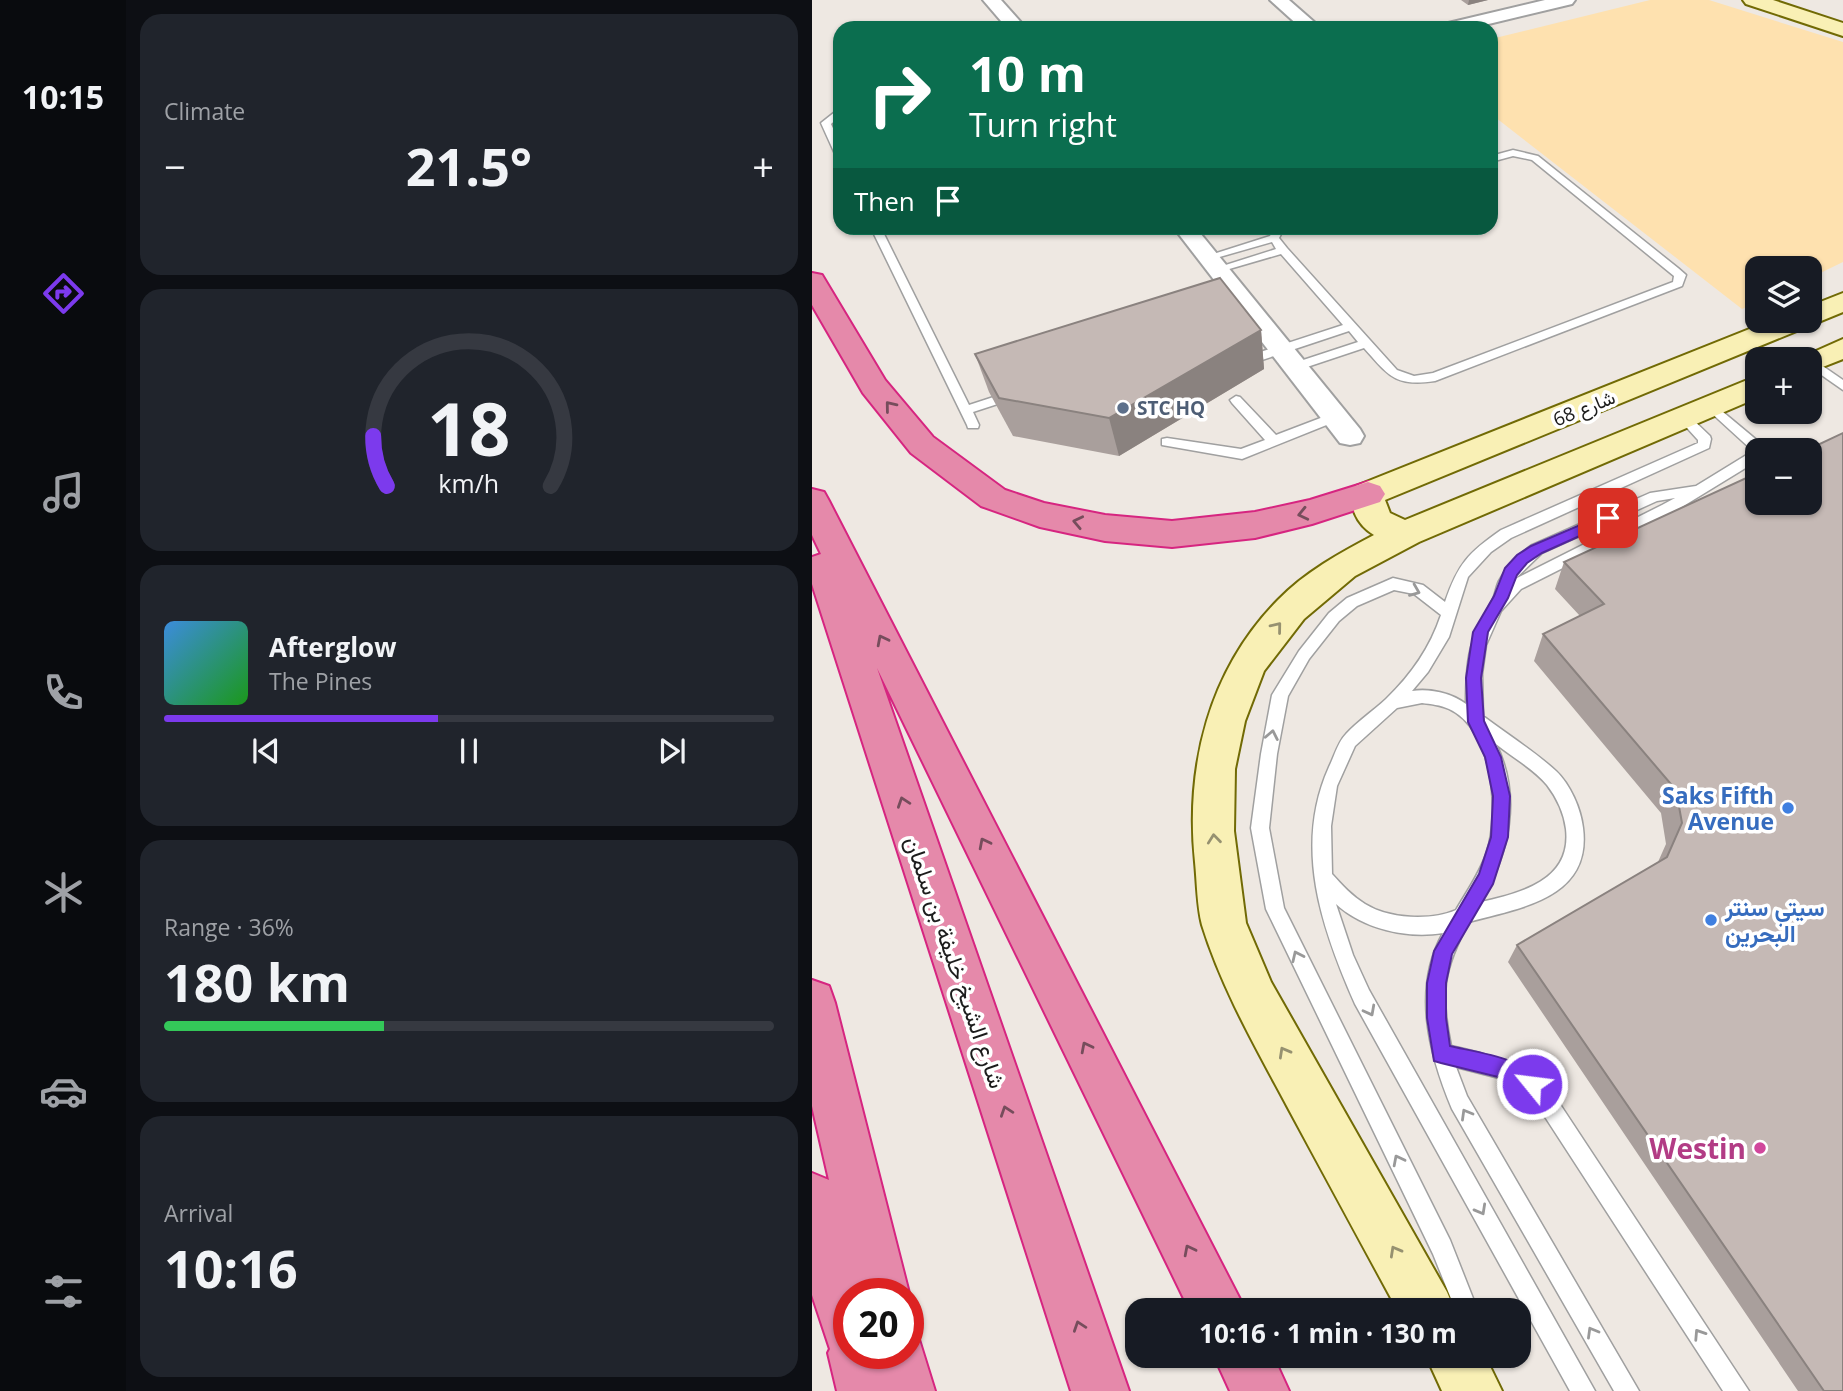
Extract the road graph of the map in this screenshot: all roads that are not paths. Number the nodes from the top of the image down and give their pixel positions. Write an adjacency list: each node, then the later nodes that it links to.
1 (992, 0): 5 (street)
2 (1279, 0): 6 (street)
3 (1566, 0): 7 (street)
4 (1753, 0): 8 (main road)
5 (1011, 21)
6 (1304, 21)
7 (1479, 21)
8 (1843, 30)
9 (833, 118): 10 (lane)
10 (833, 139)
11 (1498, 157): 23 (lane)
12 (879, 235): 33 (lane)
13 (1191, 235): 17 (street)
14 (1271, 235): 17 (lane)
15 (1278, 235): 16 (lane)
16 (1283, 250): 17 (lane); 21 (lane)
17 (1214, 263): 27 (street)
18 (812, 281): 42 (highway, one-way to 18)
19 (1843, 302): 20 (main road)
20 (1822, 311)
21 (1351, 326): 23 (lane); 27 (lane)
22 (1766, 333): 42 (main road, شارع 68)
23 (1366, 343): 27 (lane)
24 (1843, 348): 25 (main road)
25 (1822, 357)
26 (1255, 358): 27 (lane)
27 (1288, 358): 36 (street)
28 (1822, 371): 29 (lane)
29 (1843, 386)
30 (1745, 391): 34 (main road)
31 (1028, 392): 33 (lane)
32 (1236, 400): 39 (lane)
33 (966, 410): 35 (lane)
34 (1697, 412): 37 (lane); 45 (main road); 47 (lane)
35 (973, 425)
36 (1342, 427): 39 (lane)
37 (1745, 441)
38 (1167, 442): 39 (lane)
39 (1275, 442)
40 (1745, 462): 41 (lane)
41 (1695, 490): 46 (lane); 46 (lane)
42 (1368, 494): 45 (main road)
43 (812, 501): 57 (highway, one-way to 43)
44 (812, 533): 66 (highway, شارع الشيخ خليفة بن سلمان, one-way to 44)
45 (1407, 533): 58 (main road, one-way to 45)
46 (1500, 598): 49 (lane)
47 (1449, 613): 48 (lane); 59 (lane, one-way to 47)
48 (1393, 702): 49 (lane); 50 (lane)
49 (1476, 722): 51 (lane); 51 (lane)
50 (1323, 878): 51 (lane); 69 (lane, one-way to 69)
51 (1463, 915): 53 (lane)
52 (812, 1003): 56 (highway)
53 (1441, 1054): 70 (lane, one-way to 53); 71 (lane, one-way to 53)
54 (812, 1199): 55 (highway)
55 (834, 1278)
56 (878, 1278)
57 (1212, 1298)
58 (1421, 1298)
59 (1462, 1298)
60 (1248, 1368): 67 (highway)
61 (1461, 1368): 68 (main road)
62 (860, 1369): 64 (highway)
63 (901, 1369): 65 (highway)
64 (866, 1391)
65 (906, 1391)
66 (1100, 1391)
67 (1260, 1391)
68 (1473, 1391)
69 (1583, 1391)
70 (1627, 1391)
71 (1737, 1391)

